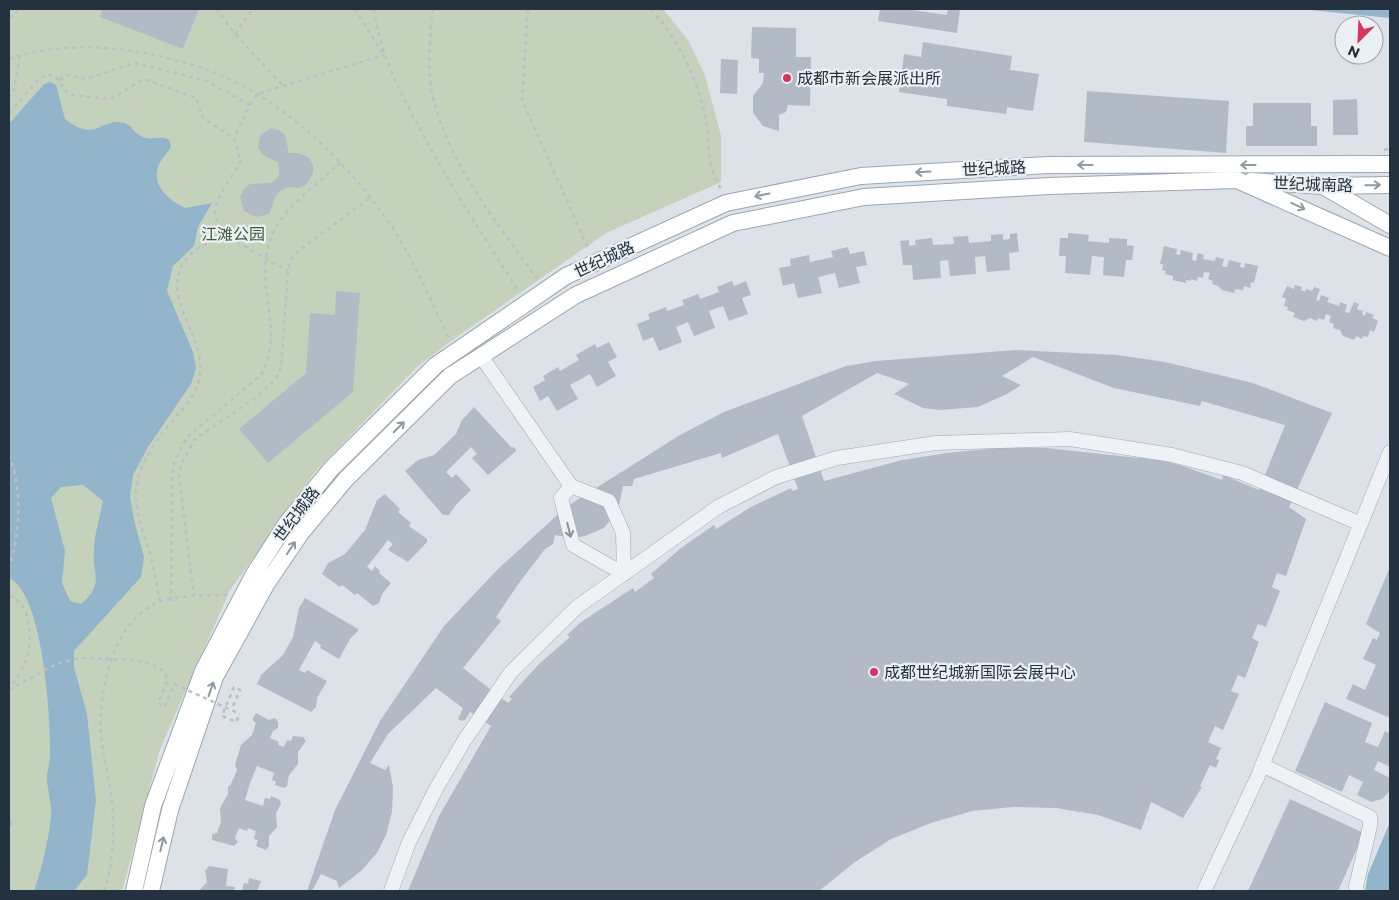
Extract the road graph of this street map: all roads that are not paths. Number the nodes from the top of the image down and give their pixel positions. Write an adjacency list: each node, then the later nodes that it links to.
1 (1390, 164): 2 (main road, 世纪城路)
2 (1296, 165): 5 (main road); 14 (main road, 世纪城路, one-way to 14)
3 (1237, 180): 5 (main road, 世纪城南路); 7 (main road, 世纪城路, one-way to 7); 8 (main road, 世纪城路)
4 (1390, 185): 5 (main road, 世纪城南路, one-way to 4)
5 (1323, 186): 6 (main road)
6 (1390, 225)
7 (1390, 248)
8 (481, 356): 10 (street); 15 (main road, 世纪城路, one-way to 8)
9 (1390, 452): 11 (street)
10 (571, 486): 12 (street); 12 (street, one-way to 12)
11 (1360, 524): 12 (street); 13 (street)
12 (624, 574): 16 (street)
13 (1262, 765): 17 (street); 18 (street)
14 (134, 891)
15 (151, 891)
16 (391, 891)
17 (1204, 891)
18 (1357, 891)

